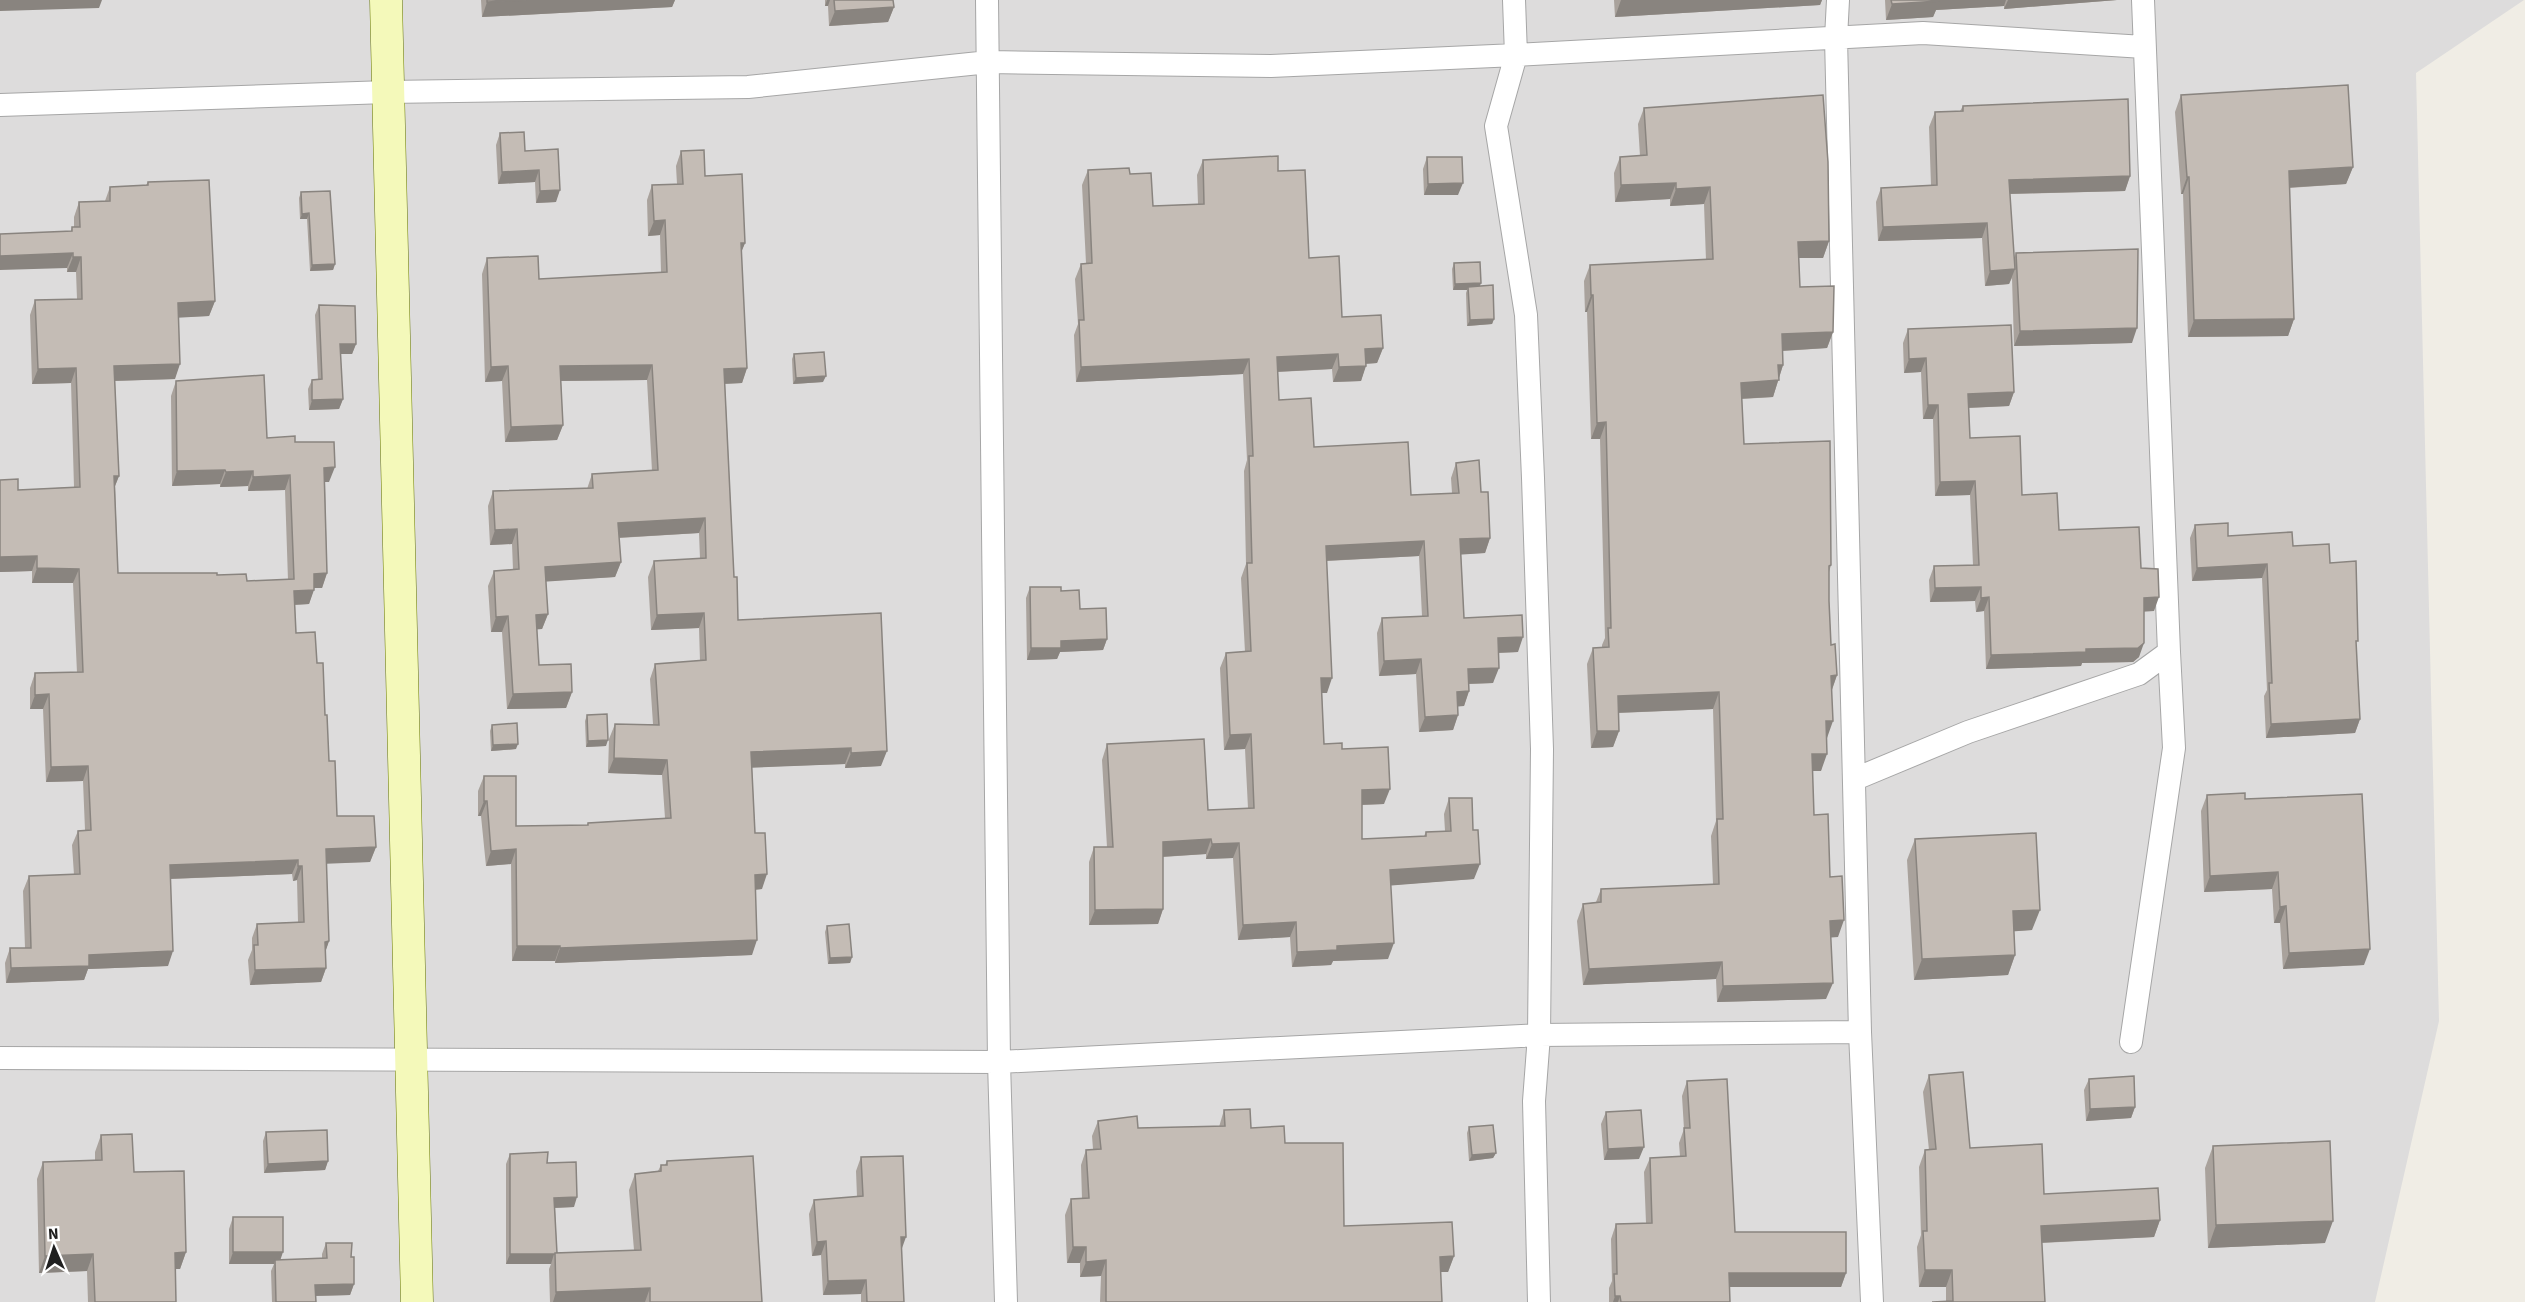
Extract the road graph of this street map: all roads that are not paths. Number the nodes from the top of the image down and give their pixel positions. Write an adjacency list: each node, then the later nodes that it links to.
1 (386, 0): 10 (street)
2 (987, 0): 9 (street)
3 (1514, 0): 8 (street)
4 (1838, 0): 6 (street)
5 (2143, 0): 7 (street)
6 (1836, 38): 7 (street); 8 (street); 13 (street)
7 (2144, 47): 12 (street)
8 (1516, 55): 9 (street); 15 (street)
9 (989, 62): 10 (street); 19 (street)
10 (387, 93): 11 (street); 18 (street)
11 (0, 105)
12 (2169, 652): 13 (street); 16 (street)
13 (1855, 779): 14 (street)
14 (1860, 1032): 15 (street); 23 (street)
15 (1539, 1035): 19 (street); 22 (street)
16 (2131, 1042)
17 (0, 1058): 18 (street)
18 (412, 1061): 19 (street); 20 (street)
19 (999, 1062): 21 (street)
20 (417, 1302)
21 (1006, 1302)
22 (1539, 1302)
23 (1872, 1302)

